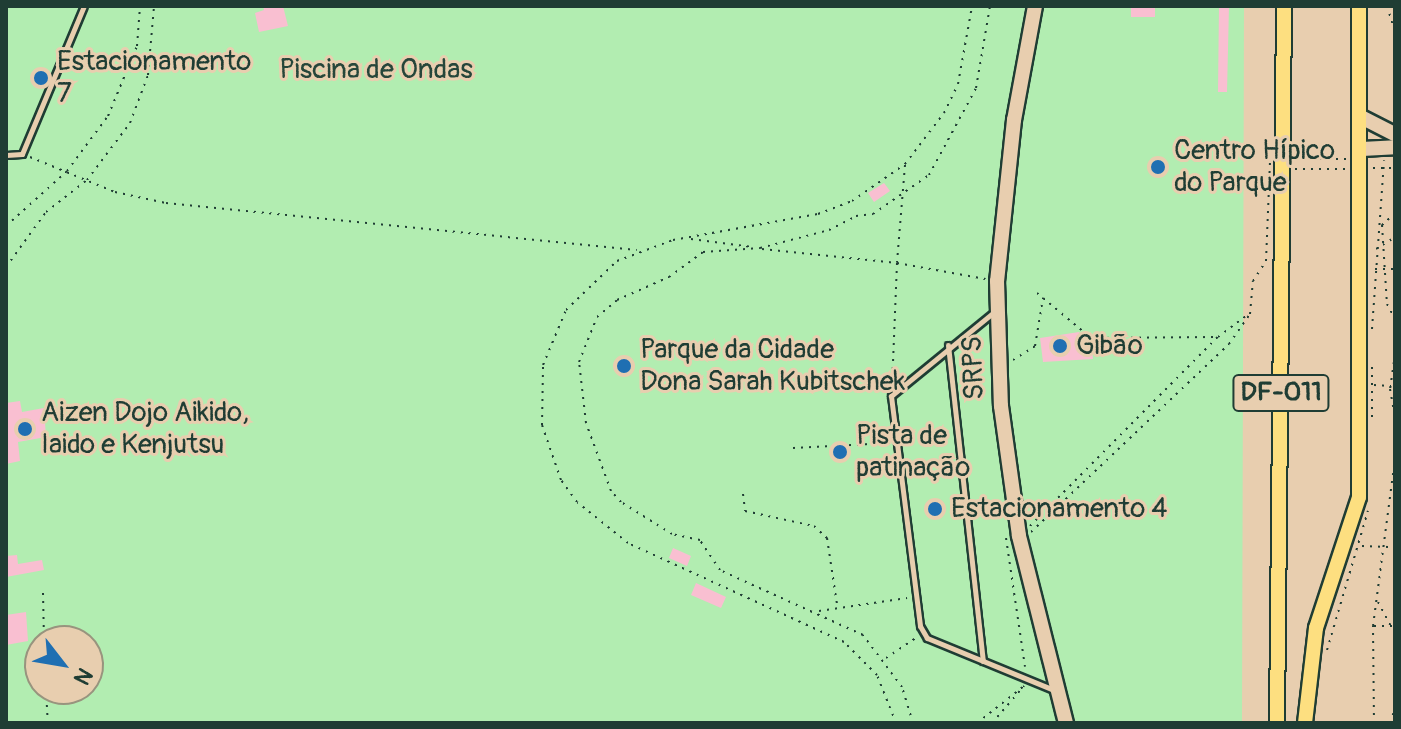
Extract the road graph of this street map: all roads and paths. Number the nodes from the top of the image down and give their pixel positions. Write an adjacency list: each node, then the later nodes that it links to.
1 (84, 6): 16 (lane)
2 (140, 6): 23 (path)
3 (154, 6): 24 (path)
4 (972, 6): 21 (path)
5 (990, 6): 25 (path)
6 (1035, 6): 39 (main road, SRPS)
7 (1284, 6): 19 (main road, DF-011)
8 (1359, 6): 13 (main road, DF-011)
9 (1387, 6): 10 (path)
10 (1395, 33)
11 (1395, 39): 12 (path)
12 (1395, 78)
13 (1361, 117): 14 (main road); 17 (main road, DF-011)
14 (1395, 134)
15 (1395, 147): 17 (main road)
16 (22, 154): 18 (lane); 23 (path)
17 (1362, 154): 19 (path); 19 (path); 20 (path); 22 (path); 82 (main road, DF-011)
18 (6, 155)
19 (1282, 159): 43 (path); 81 (main road, DF-011)
20 (1384, 161)
21 (905, 164): 25 (path); 29 (path)
22 (1395, 168)
23 (67, 171): 24 (path); 27 (path)
24 (87, 180): 32 (path); 35 (path)
25 (901, 194): 31 (path); 34 (path)
26 (1395, 213): 30 (path)
27 (6, 226)
28 (1395, 237): 30 (path)
29 (690, 238): 31 (path); 32 (path)
30 (1383, 245): 33 (path); 37 (path)
31 (760, 248): 34 (path); 65 (path)
32 (639, 250): 76 (path)
33 (1375, 250)
34 (897, 263): 39 (path); 51 (path)
35 (6, 267)
36 (1373, 269): 37 (path)
37 (1384, 269): 38 (path); 44 (path)
38 (1395, 269)
39 (997, 281): 42 (main road, SRPS)
40 (1037, 293): 41 (path)
41 (1043, 298): 45 (path); 48 (path)
42 (997, 309): 46 (lane); 48 (main road, SRPS)
43 (1250, 314): 45 (path); 57 (path)
44 (1395, 319)
45 (1218, 337): 57 (path)
46 (948, 344): 51 (lane); 71 (lane)
47 (1395, 354): 50 (path)
48 (999, 361): 57 (main road, SRPS)
49 (1373, 385): 50 (path)
50 (1391, 386): 52 (path)
51 (891, 396): 53 (lane)
52 (1395, 416)
53 (895, 443): 54 (path); 62 (lane)
54 (793, 448)
55 (1395, 459): 59 (path)
56 (743, 494): 64 (path)
57 (1018, 532): 72 (path); 73 (main road, SRPS)
58 (1361, 546): 59 (path)
59 (1382, 547): 60 (path); 63 (path)
60 (1395, 547)
61 (43, 593): 66 (path)
62 (917, 597): 64 (path); 69 (lane)
63 (1377, 599): 67 (path); 68 (path)
64 (837, 604): 65 (path)
65 (818, 612): 70 (path)
66 (44, 625)
67 (1373, 626): 68 (path); 83 (path)
68 (1394, 626): 74 (path)
69 (922, 634): 70 (path); 71 (lane)
70 (885, 659): 77 (path)
71 (983, 662): 72 (lane)
72 (1028, 682): 73 (lane); 78 (path); 79 (path)
73 (1059, 692): 80 (main road, SRPS)
74 (1395, 695)
75 (1395, 706): 84 (path)
76 (896, 723)
77 (913, 723)
78 (977, 723)
79 (992, 723)
80 (1066, 723)
81 (1277, 723)
82 (1305, 723)
83 (1374, 723)
84 (1391, 723)

